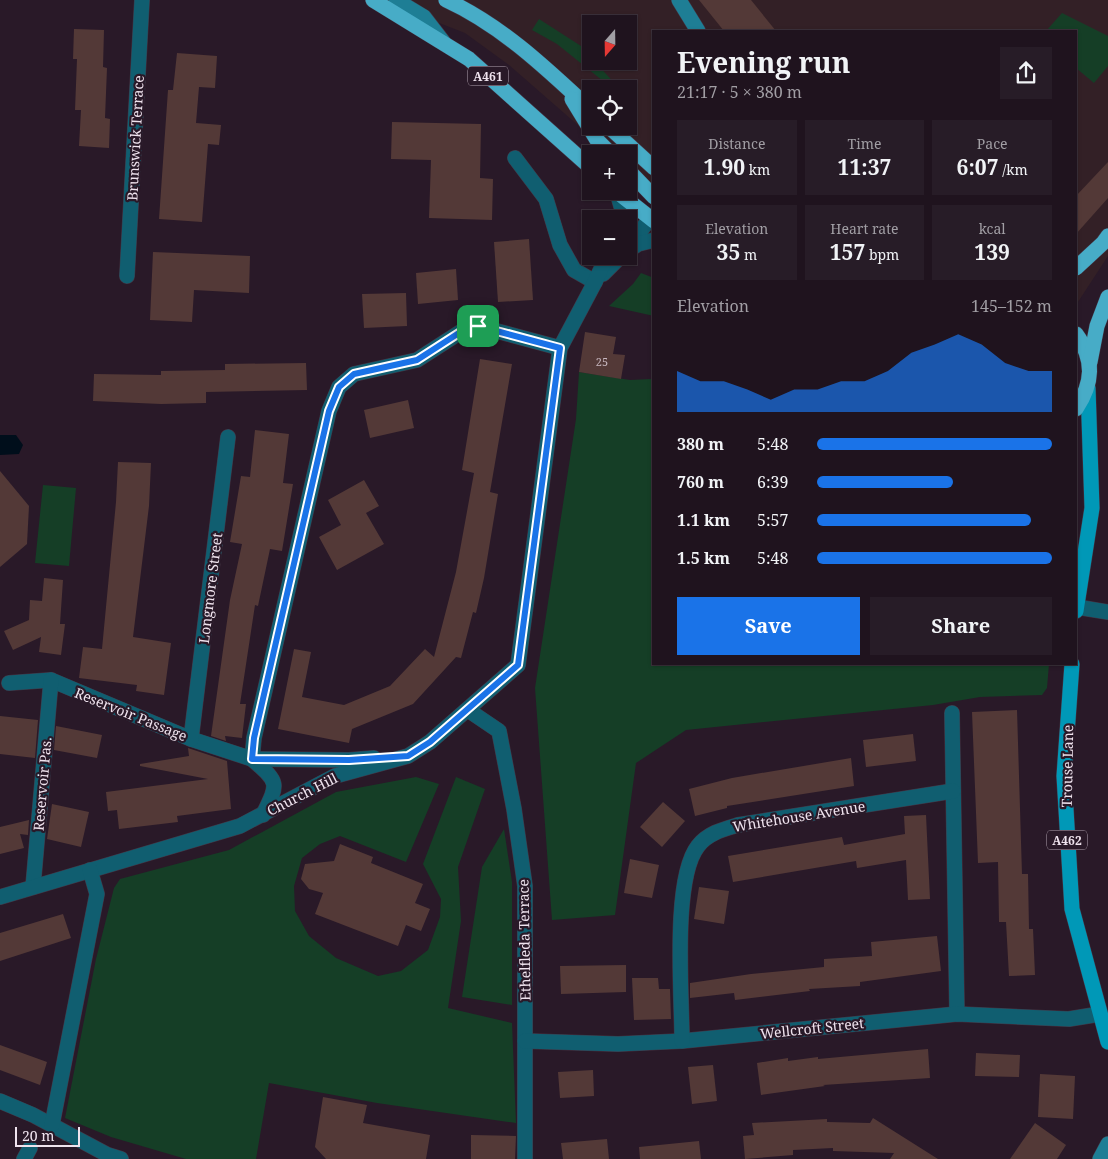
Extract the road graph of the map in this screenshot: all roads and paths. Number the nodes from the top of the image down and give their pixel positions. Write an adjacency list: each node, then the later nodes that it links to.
1 (142, 0): 27 (street, Brunswick Terrace)
2 (373, 0): 7 (highway, A461)
3 (396, 0): 7 (street)
4 (446, 0): 8 (highway)
5 (679, 0): 6 (street)
6 (697, 30)
7 (445, 44): 13 (highway, A461)
8 (562, 83): 9 (highway); 11 (highway)
9 (582, 102)
10 (618, 135): 14 (highway)
11 (602, 145)
12 (515, 158): 28 (street)
13 (582, 160)
14 (652, 166)
15 (637, 179): 16 (highway)
16 (652, 195)
17 (629, 200): 18 (highway)
18 (652, 216)
19 (652, 218): 21 (street)
20 (1108, 236): 26 (highway)
21 (637, 238)
22 (652, 240): 23 (street)
23 (637, 244)
24 (603, 265): 28 (street, Church Hill)
25 (611, 265): 28 (street, Church Hill)
26 (1077, 267)
27 (127, 276)
28 (595, 282): 31 (street, Church Hill)
29 (1108, 297): 32 (highway)
30 (1077, 336): 32 (highway)
31 (560, 348): 43 (street, Church Hill); 47 (street)
32 (1090, 363): 33 (highway)
33 (1088, 388): 34 (highway); 37 (main road)
34 (1077, 407)
35 (228, 437): 45 (street, Longmore Street)
36 (1077, 536): 37 (main road)
37 (1082, 563): 38 (main road)
38 (1077, 607): 39 (street)
39 (1108, 612)
40 (1072, 665): 54 (main road, Trouse Lane / A462)
41 (51, 680): 42 (street, Reservoir Passage); 45 (street, Reservoir Passage); 51 (street, Reservoir Pas.)
42 (9, 683)
43 (468, 710): 46 (street, Church Hill); 55 (street, Ethelfleda Terrace)
44 (952, 713): 48 (street)
45 (191, 739): 47 (street, Reservoir Passage)
46 (408, 756): 47 (street, Reservoir Passage); 49 (street, Church Hill)
47 (252, 759): 49 (street, Reservoir Passage)
48 (953, 792): 53 (street); 56 (street, Whitehouse Avenue)
49 (263, 815): 50 (street, Church Hill)
50 (90, 870): 51 (street, Church Hill); 59 (street)
51 (33, 887): 52 (street, Church Hill)
52 (0, 897)
53 (957, 1014): 54 (street, Wellcroft Street); 56 (street, Wellcroft Street)
54 (1100, 1014): 57 (main road, A462)
55 (525, 1041): 56 (street, Wellcroft Street); 62 (street, Ethelfleda Terrace)
56 (682, 1041)
57 (1108, 1042)
58 (0, 1101): 59 (street)
59 (52, 1126): 61 (street)
60 (1108, 1144): 63 (street)
61 (122, 1159)
62 (525, 1159)
63 (1100, 1159)

